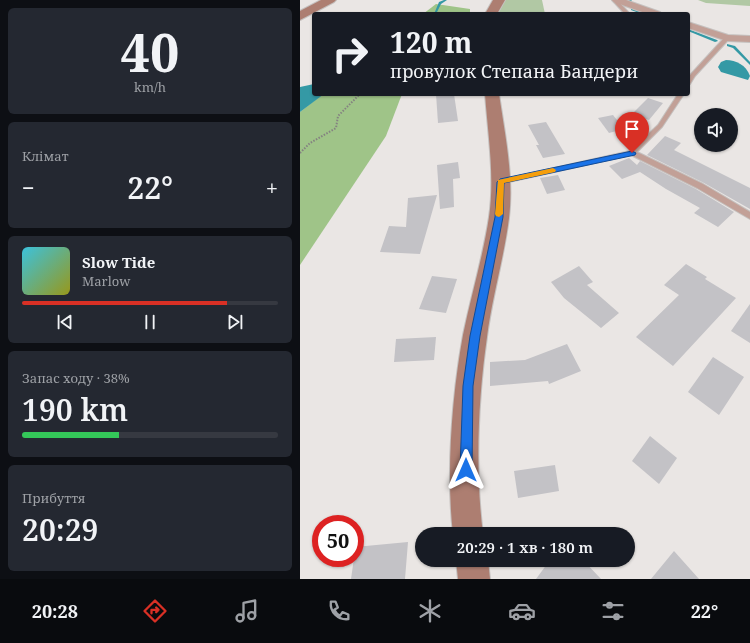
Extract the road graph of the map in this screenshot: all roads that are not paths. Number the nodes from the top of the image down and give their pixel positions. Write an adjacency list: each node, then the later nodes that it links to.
1 (330, 0): 7 (main road)
2 (499, 0): 4 (main road)
3 (616, 0): 5 (lane); 6 (street)
4 (492, 12)
5 (626, 12)
6 (651, 12)
7 (300, 16)
8 (690, 26): 9 (street)
9 (727, 38): 10 (street); 11 (lane)
10 (750, 39)
11 (690, 80)
12 (492, 96): 15 (main road)
13 (680, 96): 14 (lane)
14 (632, 153): 15 (lane); 16 (lane)
15 (500, 182): 17 (main road)
16 (750, 216)
17 (467, 527)
18 (473, 567): 19 (main road)
19 (474, 579)

